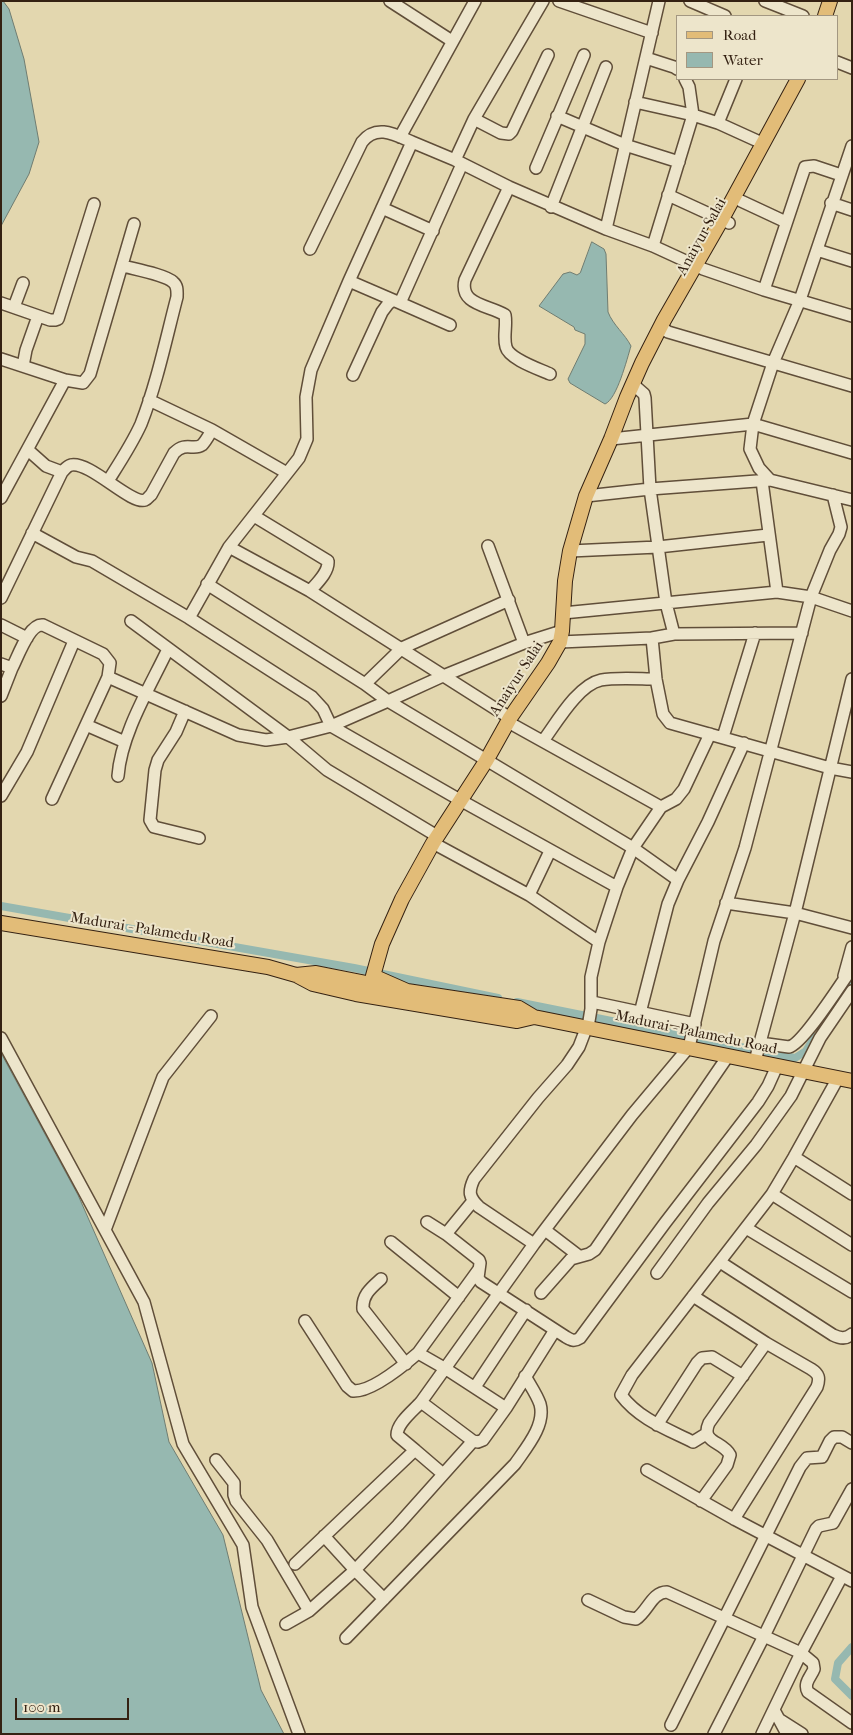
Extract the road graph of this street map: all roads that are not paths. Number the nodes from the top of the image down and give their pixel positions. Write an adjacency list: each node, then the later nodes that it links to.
1 (390, 1): 15 (street)
2 (475, 1): 15 (street)
3 (543, 1): 30 (street)
4 (559, 1): 14 (street)
5 (659, 1): 14 (street)
6 (690, 1): 10 (street)
7 (765, 1): 11 (street)
8 (830, 1): 12 (main road)
9 (840, 1): 13 (main road)
10 (723, 15)
11 (800, 15)
12 (825, 15)
13 (835, 15)
14 (652, 33): 18 (street)
15 (452, 41): 33 (street)
16 (548, 55): 30 (street)
17 (584, 55): 29 (street)
18 (646, 58): 21 (street); 27 (street)
19 (838, 62): 22 (street)
20 (606, 67): 32 (street)
21 (676, 68)
22 (852, 68)
23 (686, 80): 28 (street)
24 (736, 80): 31 (street)
25 (797, 80): 35 (main road, Anaiyur Salai)
26 (806, 80): 44 (main road, Anaiyur Salai)
27 (635, 102): 28 (street); 36 (street)
28 (693, 115): 31 (street); 39 (street)
29 (557, 116): 32 (street); 40 (street)
30 (474, 119): 38 (street)
31 (718, 123): 35 (street)
32 (583, 127): 36 (street); 47 (street)
33 (400, 137): 34 (street); 56 (street)
34 (412, 142): 38 (street); 48 (street)
35 (762, 143): 50 (main road, Anaiyur Salai)
36 (625, 145): 39 (street); 53 (street)
37 (852, 146): 41 (street)
38 (459, 162): 42 (street); 54 (street)
39 (679, 162): 43 (street)
40 (536, 168)
41 (841, 175): 45 (street); 51 (street)
42 (509, 187): 47 (street); 75 (street)
43 (668, 195): 50 (street); 55 (street)
44 (741, 201): 50 (main road, Anaiyur Salai); 51 (street)
45 (831, 203): 49 (street); 57 (street)
46 (94, 204): 68 (street)
47 (551, 206): 53 (street)
48 (382, 208): 54 (street); 61 (street)
49 (852, 210)
50 (725, 221): 60 (main road, Anaiyur Salai)
51 (786, 222): 63 (street)
52 (134, 224): 59 (street)
53 (606, 229): 55 (street)
54 (433, 232): 65 (street)
55 (653, 246): 60 (street)
56 (310, 249)
57 (816, 250): 58 (street); 64 (street)
58 (852, 261)
59 (123, 266): 77 (street); 80 (street)
60 (699, 268): 63 (street); 71 (main road, Anaiyur Salai)
61 (349, 281): 65 (street); 89 (street)
62 (23, 283): 67 (street)
63 (764, 290): 64 (street)
64 (800, 300): 69 (street); 73 (street)
65 (397, 301): 70 (street); 76 (street)
66 (1, 303): 67 (street)
67 (14, 307): 68 (street)
68 (38, 316): 74 (street)
69 (852, 316)
70 (450, 325)
71 (665, 330): 73 (street); 79 (main road, Anaiyur Salai); 81 (main road, Anaiyur Salai)
72 (1, 359): 74 (street)
73 (773, 363): 78 (street); 82 (street)
74 (23, 366): 77 (street)
75 (550, 374)
76 (353, 376)
77 (65, 380): 86 (street)
78 (852, 386)
79 (636, 387): 81 (main road, Anaiyur Salai); 84 (street)
80 (149, 400): 83 (street); 90 (street)
81 (623, 409): 85 (main road, Anaiyur Salai)
82 (752, 424): 84 (street); 87 (street); 91 (street)
83 (212, 430): 89 (street); 90 (street)
84 (647, 434): 85 (street); 92 (street)
85 (612, 439): 94 (main road, Anaiyur Salai)
86 (28, 450): 88 (street); 95 (street)
87 (852, 453)
88 (62, 472): 90 (street); 98 (street)
89 (287, 473): 97 (street)
90 (108, 481)
91 (766, 481): 92 (street); 93 (street); 99 (street)
92 (650, 489): 94 (street); 102 (street)
93 (833, 495): 96 (street); 107 (street)
94 (586, 496): 103 (main road, Anaiyur Salai)
95 (1, 498)
96 (852, 500)
97 (254, 516): 101 (street); 105 (street)
98 (32, 533): 108 (street); 113 (street)
99 (768, 536): 102 (street); 106 (street)
100 (488, 546): 109 (street)
101 (229, 547): 104 (street); 105 (street)
102 (658, 547): 103 (street); 110 (street)
103 (570, 551): 112 (main road, Anaiyur Salai)
104 (207, 584): 113 (street); 131 (street)
105 (310, 591): 124 (street)
106 (777, 592): 107 (street); 110 (street)
107 (811, 597): 111 (street); 117 (street)
108 (1, 598)
109 (508, 600): 123 (street); 124 (street)
110 (666, 603): 112 (street); 118 (street)
111 (852, 611)
112 (563, 613): 119 (main road, Anaiyur Salai)
113 (189, 618): 138 (street)
114 (131, 621): 125 (street)
115 (1, 625): 120 (street)
116 (755, 633): 117 (street); 118 (street); 141 (street)
117 (802, 633): 145 (street)
118 (674, 634): 121 (street)
119 (561, 637): 121 (street); 123 (street); 136 (main road, Anaiyur Salai)
120 (27, 638): 122 (street); 126 (street)
121 (652, 638): 129 (street)
122 (74, 641): 128 (street); 150 (street)
123 (524, 643): 127 (street)
124 (402, 648): 127 (street); 131 (street)
125 (168, 649): 132 (street); 140 (street)
126 (7, 666): 133 (street)
127 (443, 676): 134 (street); 136 (street)
128 (108, 677): 132 (street); 137 (street)
129 (656, 679): 139 (street); 142 (street)
130 (852, 679): 147 (street)
131 (365, 684): 134 (street)
132 (147, 694): 135 (street); 143 (street)
133 (1, 696)
134 (388, 701): 138 (street); 146 (street)
135 (185, 711): 140 (street); 154 (street)
136 (509, 720): 142 (street); 146 (main road, Anaiyur Salai)
137 (86, 726): 143 (street); 151 (street)
138 (330, 726): 140 (street); 152 (street)
139 (710, 734): 141 (street); 153 (street)
140 (288, 737): 155 (street)
141 (722, 738): 144 (street)
142 (543, 741): 153 (street)
143 (125, 742): 149 (street)
144 (744, 743): 145 (street); 158 (street)
145 (771, 751): 147 (street); 161 (street)
146 (486, 760): 152 (main road, Anaiyur Salai); 156 (street)
147 (830, 768): 148 (street); 162 (street)
148 (852, 772)
149 (118, 776)
150 (1, 796)
151 (52, 799)
152 (460, 800): 155 (main road, Anaiyur Salai); 157 (street)
153 (660, 807): 156 (street)
154 (199, 838)
155 (435, 840): 160 (street); 169 (main road, Anaiyur Salai)
156 (633, 848): 158 (street); 159 (street)
157 (550, 851): 159 (street); 160 (street)
158 (678, 880): 175 (street)
159 (617, 888): 165 (street)
160 (529, 895): 165 (street)
161 (726, 903): 162 (street); 178 (street)
162 (795, 913): 164 (street); 180 (street)
163 (1, 922): 168 (main road, Madurai - Palamedu Road)
164 (852, 928)
165 (599, 942): 176 (street)
166 (852, 947): 170 (street)
167 (852, 968): 170 (street)
168 (296, 974): 169 (main road, Madurai - Palamedu Road); 172 (main road, Madurai - Palamedu Road)
169 (369, 974): 172 (main road, Anaiyur Salai); 173 (main road); 174 (main road, Madurai - Palamedu Road)
170 (843, 980): 180 (street)
171 (852, 991): 185 (street)
172 (356, 994): 173 (main road, Madurai - Palamedu Road)
173 (372, 996): 174 (main road, Madurai - Palamedu Road)
174 (438, 1002): 176 (main road, Madurai - Palamedu Road)
175 (640, 1013): 176 (street); 178 (street)
176 (590, 1015): 181 (main road, Madurai - Palamedu Road); 190 (street)
177 (211, 1016): 193 (street)
178 (695, 1025): 181 (street)
179 (1, 1038): 193 (street)
180 (760, 1043): 183 (street)
181 (689, 1047): 182 (main road, Madurai - Palamedu Road); 194 (street)
182 (728, 1056): 183 (main road, Madurai - Palamedu Road); 199 (street)
183 (755, 1060): 184 (main road, Madurai - Palamedu Road)
184 (777, 1066): 185 (main road, Madurai - Palamedu Road); 211 (street)
185 (803, 1071): 186 (main road, Madurai - Palamedu Road); 202 (street)
186 (847, 1077): 187 (street)
187 (794, 1157): 188 (street); 189 (street)
188 (772, 1194): 192 (street); 198 (street)
189 (852, 1194)
190 (473, 1201): 195 (street); 197 (street)
191 (427, 1222): 195 (street)
192 (746, 1228): 200 (street); 204 (street)
193 (105, 1230): 250 (street)
194 (545, 1230): 197 (street); 199 (street)
195 (446, 1234): 201 (street)
196 (391, 1242): 208 (street)
197 (534, 1244): 205 (street)
198 (852, 1244)
199 (579, 1256): 206 (street)
200 (720, 1262): 207 (street); 212 (street)
201 (480, 1267): 205 (street); 208 (street)
202 (657, 1273)
203 (381, 1279): 215 (street)
204 (852, 1292)
205 (500, 1293): 209 (street); 216 (street)
206 (541, 1293)
207 (693, 1296): 213 (street); 222 (street)
208 (459, 1297): 214 (street)
209 (526, 1310): 211 (street); 219 (street)
210 (305, 1322): 215 (street)
211 (555, 1330): 217 (street)
212 (852, 1334)
213 (766, 1343): 218 (street); 232 (street)
214 (418, 1353): 215 (street); 216 (street)
215 (406, 1364)
216 (446, 1368): 219 (street); 220 (street)
217 (525, 1376): 221 (street); 239 (street)
218 (743, 1376): 222 (street); 223 (street)
219 (475, 1387): 221 (street)
220 (421, 1402): 224 (street); 226 (street)
221 (506, 1408): 224 (street)
222 (657, 1425): 223 (street)
223 (706, 1434): 231 (street)
224 (473, 1441): 229 (street)
225 (852, 1443): 233 (street)
226 (415, 1450): 229 (street); 234 (street)
227 (216, 1460): 241 (street)
228 (647, 1470): 231 (street)
229 (443, 1474): 237 (street)
230 (852, 1489): 235 (street)
231 (701, 1500): 232 (street)
232 (734, 1519): 233 (street)
233 (766, 1535): 235 (street); 242 (street)
234 (324, 1536): 236 (street); 237 (street)
235 (803, 1556): 238 (street); 244 (street)
236 (295, 1564)
237 (355, 1570): 239 (street); 241 (street)
238 (847, 1578): 246 (street)
239 (384, 1599): 245 (street)
240 (588, 1600): 242 (street)
241 (309, 1611): 243 (street)
242 (725, 1618): 244 (street); 249 (street)
243 (286, 1624)
244 (764, 1636): 246 (street); 251 (street)
245 (346, 1638)
246 (801, 1653): 247 (street); 248 (street)
247 (777, 1715): 252 (street); 253 (street); 254 (street)
248 (852, 1723)
249 (672, 1725)
250 (299, 1734)
251 (714, 1734)
252 (762, 1734)
253 (787, 1734)
254 (802, 1734)

